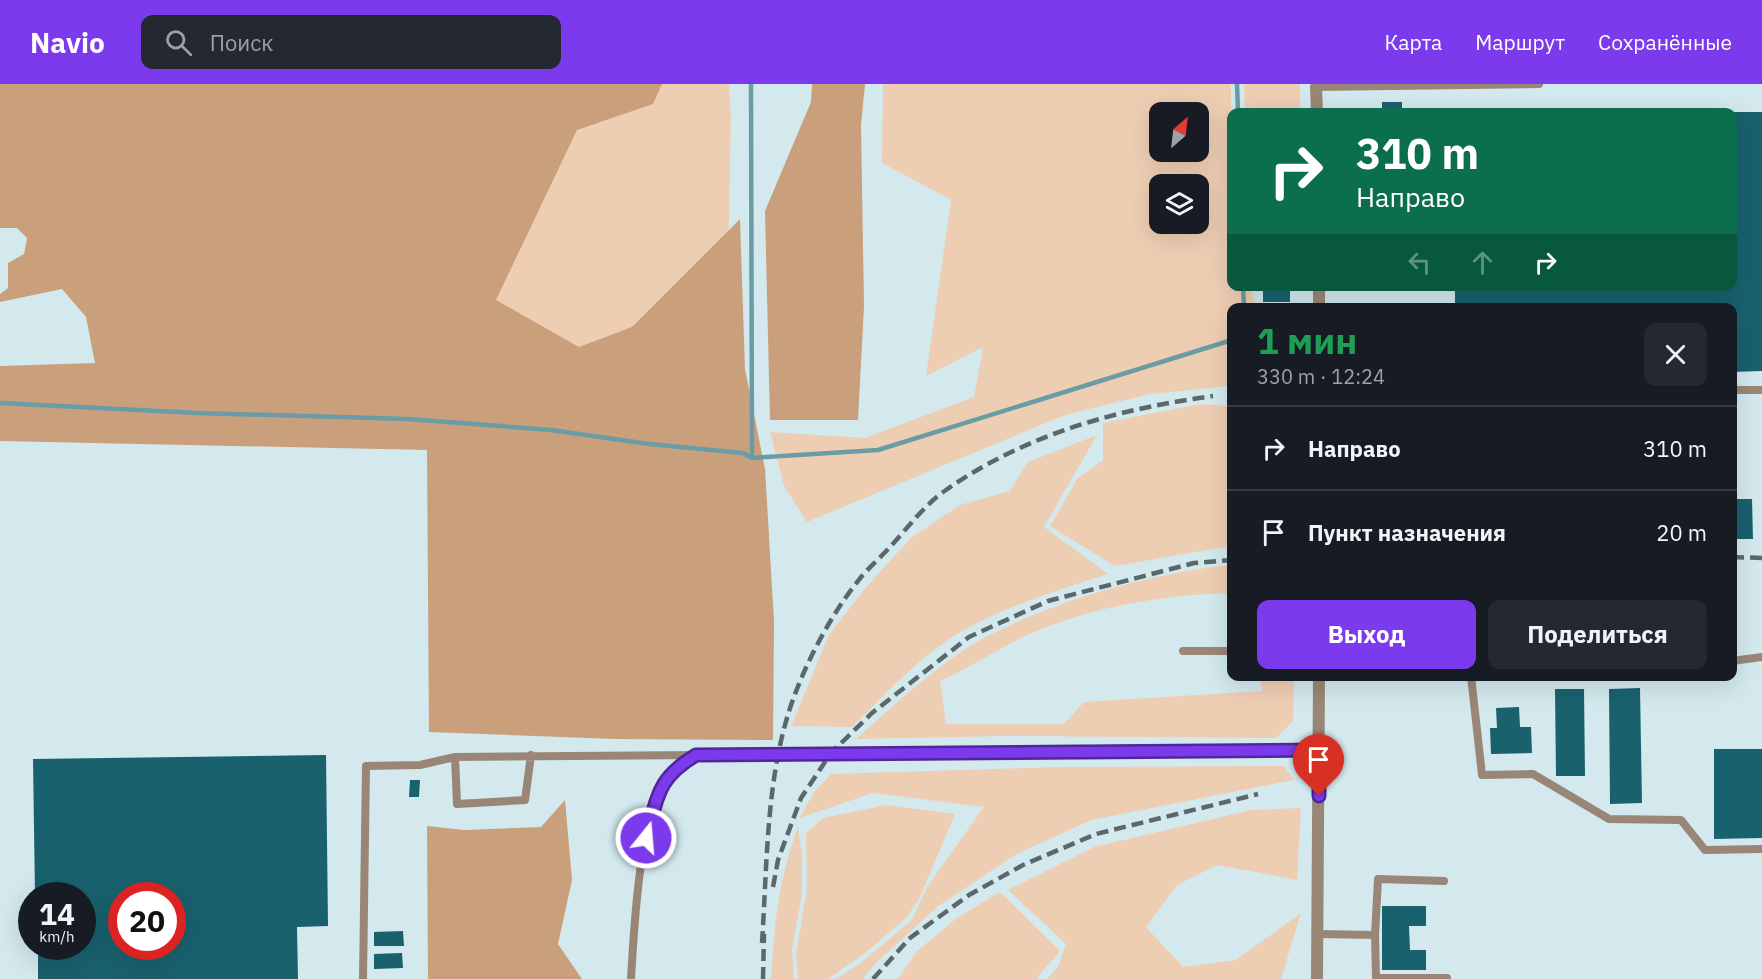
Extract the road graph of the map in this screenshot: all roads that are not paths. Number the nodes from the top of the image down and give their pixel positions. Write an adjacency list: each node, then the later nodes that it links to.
1 (1539, 84): 2 (lane)
2 (1316, 86): 3 (street)
3 (1317, 108)
4 (1737, 390): 5 (lane)
5 (1762, 390)
6 (1183, 651): 7 (lane)
7 (1227, 651)
8 (1762, 657): 9 (lane)
9 (1737, 660)
10 (1319, 681): 12 (street)
11 (1473, 681): 16 (lane)
12 (1319, 750): 14 (lane); 18 (street)
13 (531, 755): 14 (lane); 15 (lane); 15 (lane)
14 (696, 755): 22 (lane)
15 (455, 757): 21 (lane)
16 (1762, 849)
17 (1444, 881): 19 (lane)
18 (1317, 934): 19 (lane); 23 (street)
19 (1375, 935): 20 (lane)
20 (1447, 978)
21 (363, 979)
22 (631, 979)
23 (1317, 979)

